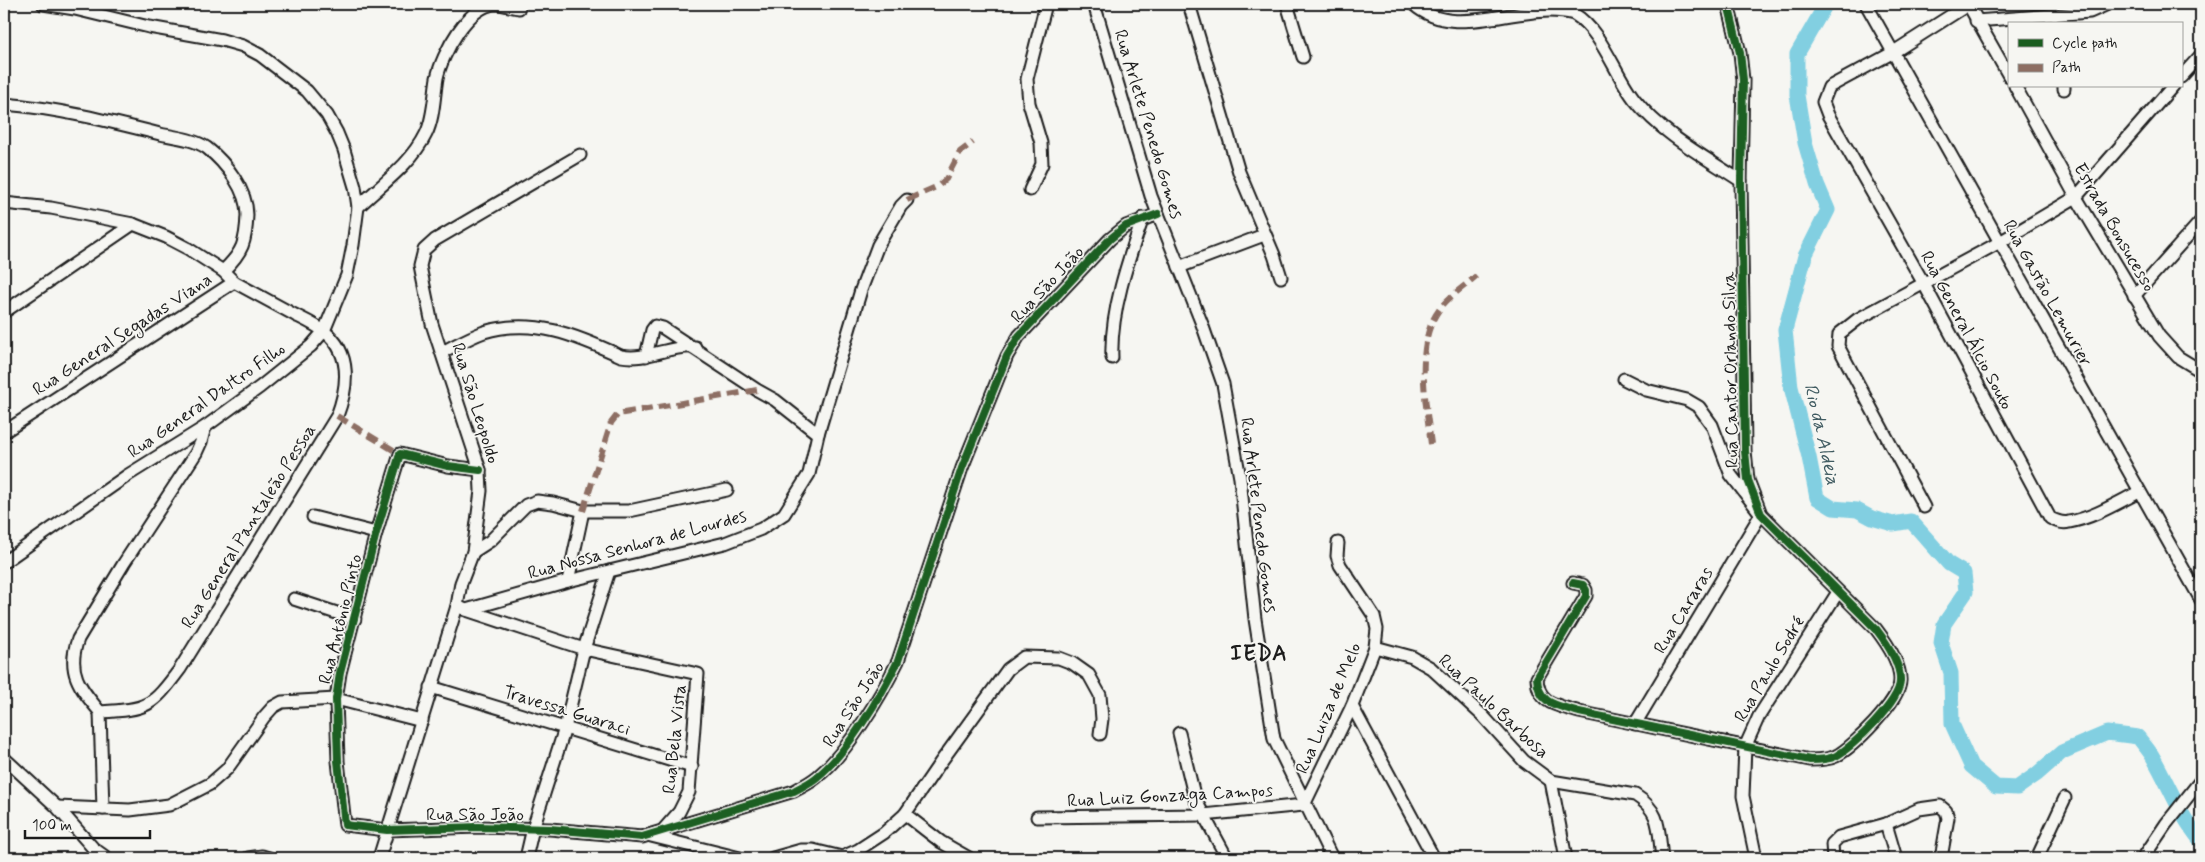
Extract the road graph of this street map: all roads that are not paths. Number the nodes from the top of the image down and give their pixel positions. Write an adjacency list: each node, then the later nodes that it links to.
1 (43, 4): 11 (street, Rua General Daltro Filho)
2 (1046, 4): 25 (street)
3 (1094, 4): 30 (street, Rua Arlete Penedo Gomes)
4 (1189, 4): 34 (street)
5 (1287, 4): 17 (street)
6 (1413, 4): 24 (street)
7 (1728, 4): 24 (street, Rua Cantor Orlando Silva)
8 (1866, 4): 15 (street, Rua Gastão Lemurier)
9 (1969, 4): 14 (street); 15 (street)
10 (2108, 4): 13 (street)
11 (78, 6): 29 (street, Rua General Daltro Filho)
12 (519, 8): 29 (street)
13 (2054, 20): 14 (street)
14 (1976, 21): 18 (street)
15 (1892, 53): 35 (street, Rua Gastão Lemurier); 40 (street, Rua General Álcio Souto)
16 (2201, 55): 19 (street)
17 (1303, 57)
18 (2008, 74)
19 (2182, 76)
20 (2016, 88): 26 (street, Estrada Bonsucesso)
21 (2171, 88): 26 (street)
22 (4, 104): 37 (street, Rua General Segadas Viana)
23 (580, 155): 45 (street, Rua São Leopoldo)
24 (1741, 181): 58 (street, Rua Cantor Orlando Silva)
25 (1030, 190)
26 (2076, 197): 35 (street); 41 (street, Estrada Bonsucesso)
27 (908, 200): 52 (street, Rua Nossa Senhora de Lourdes)
28 (4, 203): 33 (street, Rua General Pantaleão Pessoa)
29 (358, 207): 43 (street, Rua General Daltro Filho)
30 (1158, 214): 31 (street, Rua São João); 36 (street, Rua Arlete Penedo Gomes)
31 (1144, 218): 47 (street); 99 (street, Rua São João)
32 (2201, 221): 41 (street)
33 (133, 224): 37 (street, Rua General Pantaleão Pessoa); 42 (street)
34 (1264, 235): 36 (street); 38 (street)
35 (2000, 242): 40 (street); 55 (street, Rua Gastão Lemurier)
36 (1179, 267): 89 (street, Rua Arlete Penedo Gomes)
37 (223, 271): 39 (street, Rua General Pantaleão Pessoa)
38 (1281, 277)
39 (234, 282): 43 (street, Rua General Pantaleão Pessoa); 51 (street, Rua General Segadas Viana)
40 (1924, 284): 55 (street, Rua General Álcio Souto); 56 (street)
41 (2134, 296): 48 (street, Estrada Bonsucesso)
42 (4, 312)
43 (324, 331): 50 (street, Rua General Daltro Filho); 77 (street, Rua General Pantaleão Pessoa)
44 (695, 348): 46 (street); 46 (street); 52 (street)
45 (442, 352): 46 (street); 53 (street, Rua São Leopoldo)
46 (646, 356)
47 (1112, 358)
48 (2201, 371)
49 (1624, 379): 58 (street)
50 (205, 426): 63 (street, Rua General Daltro Filho); 77 (street)
51 (4, 432)
52 (818, 434): 64 (street, Rua Nossa Senhora de Lourdes)
53 (480, 470): 60 (street, Rua Antônio Pinto); 62 (street, Rua São Leopoldo)
54 (727, 490): 57 (street)
55 (2139, 492): 69 (street, Rua Gastão Lemurier)
56 (1924, 507)
57 (583, 511): 62 (street); 65 (street)
58 (1761, 514): 67 (street, Rua Cantor Orlando Silva); 79 (street, Rua Cararas)
59 (313, 517): 60 (street)
60 (376, 533): 71 (street, Rua Antônio Pinto)
61 (1338, 543): 72 (street, Rua Luiza de Melo)
62 (473, 552): 70 (street, Rua São Leopoldo)
63 (4, 562)
64 (609, 571): 65 (street, Rua Nossa Senhora de Lourdes); 73 (street)
65 (568, 581): 70 (street, Rua Nossa Senhora de Lourdes)
66 (1574, 583): 79 (street, Rua Cantor Orlando Silva)
67 (1838, 592): 83 (street, Rua Paulo Sodré); 83 (street, Rua Cantor Orlando Silva)
68 (294, 599): 71 (street)
69 (2201, 600)
70 (462, 608): 73 (street); 74 (street, Rua São Leopoldo)
71 (355, 619): 75 (street, Rua Antônio Pinto)
72 (1375, 647): 76 (street, Rua Luiza de Melo); 87 (street, Rua Paulo Barbosa)
73 (584, 649): 80 (street); 85 (street, Rua Bela Vista)
74 (431, 687): 78 (street, Rua São Leopoldo); 80 (street, Travessa Guaraci)
75 (336, 699): 78 (street); 91 (street); 96 (street, Rua Antônio Pinto)
76 (1352, 706): 89 (street, Rua Luiza de Melo); 112 (street)
77 (100, 712): 91 (street)
78 (422, 720): 98 (street, Rua São Leopoldo)
79 (1635, 724): 83 (street, Rua Cantor Orlando Silva)
80 (565, 728): 85 (street, Travessa Guaraci); 97 (street)
81 (1178, 732): 93 (street)
82 (1100, 734): 92 (street)
83 (1745, 748): 115 (street, Rua Paulo Sodré)
84 (4, 758): 90 (street)
85 (692, 767): 99 (street, Rua Bela Vista)
86 (2201, 780): 120 (street)
87 (1551, 781): 113 (street); 114 (street, Rua Paulo Barbosa)
88 (2065, 798): 119 (street)
89 (1304, 805): 93 (street, Rua Luiz Gonzaga Campos); 111 (street, Rua Arlete Penedo Gomes)
90 (58, 807): 91 (street); 101 (street)
91 (103, 809)
92 (905, 814): 108 (street); 109 (street)
93 (1203, 815): 94 (street, Rua Luiz Gonzaga Campos); 110 (street)
94 (1037, 817)
95 (1886, 824): 116 (street); 117 (street); 118 (street)
96 (344, 825): 98 (street, Rua São João)
97 (533, 828): 98 (street, Rua São João); 100 (street, Rua São João); 105 (street)
98 (387, 830): 104 (street, Rua São Leopoldo)
99 (664, 830): 100 (street, Rua São João)
100 (651, 836): 106 (street)
101 (107, 858)
102 (248, 858): 103 (street)
103 (269, 858)
104 (379, 858)
105 (526, 858)
106 (740, 858)
107 (773, 858): 108 (street)
108 (842, 858)
109 (969, 858)
110 (1227, 858)
111 (1332, 858)
112 (1434, 858)
113 (1566, 858)
114 (1662, 858)
115 (1756, 858)
116 (1833, 858)
117 (1896, 858)
118 (1941, 858)
119 (2037, 858)
120 (2143, 858)

